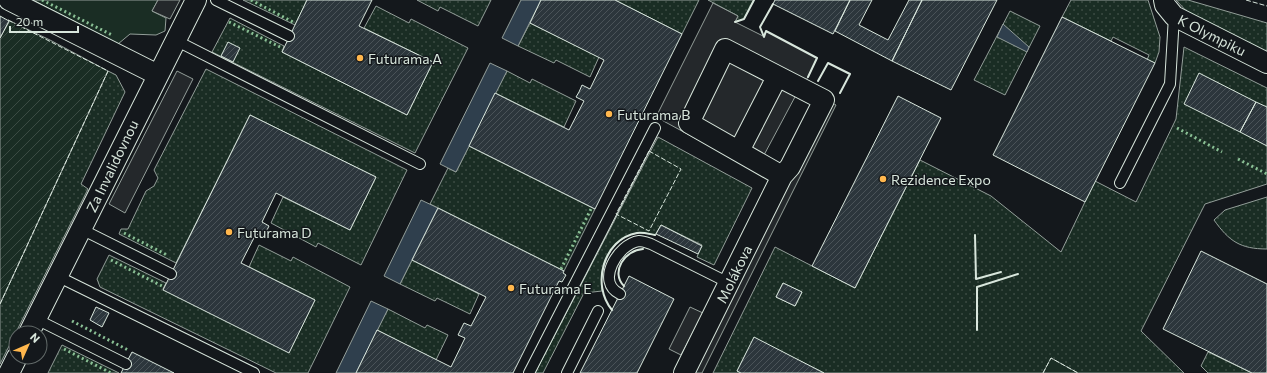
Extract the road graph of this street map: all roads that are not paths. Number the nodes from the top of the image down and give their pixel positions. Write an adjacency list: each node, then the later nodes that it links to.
1 (9, 0): 8 (street)
2 (196, 0): 6 (street, Za Invalidovnou)
3 (216, 0): 5 (lane)
4 (1169, 8): 7 (street, K Olympiku); 14 (lane)
5 (289, 36)
6 (175, 40): 8 (street, Za Invalidovnou); 12 (lane)
7 (1267, 63)
8 (158, 74): 15 (street, Za Invalidovnou)
9 (776, 77): 11 (street); 11 (street, Molákova); 13 (street, Molákova)
10 (655, 128): 25 (lane)
11 (739, 151): 13 (street, Molákova)
12 (420, 164)
13 (782, 176): 18 (street, Molákova)
14 (1120, 183)
15 (82, 229): 16 (lane); 17 (street, Za Invalidovnou)
16 (171, 274)
17 (57, 276): 21 (street, Za Invalidovnou); 24 (lane)
18 (729, 283): 19 (lane); 27 (street, Molákova)
19 (620, 294)
20 (598, 311): 26 (lane)
21 (32, 325)
22 (48, 332): 23 (lane)
23 (126, 364)
24 (254, 373)
25 (529, 373)
26 (567, 373)
27 (684, 373)

